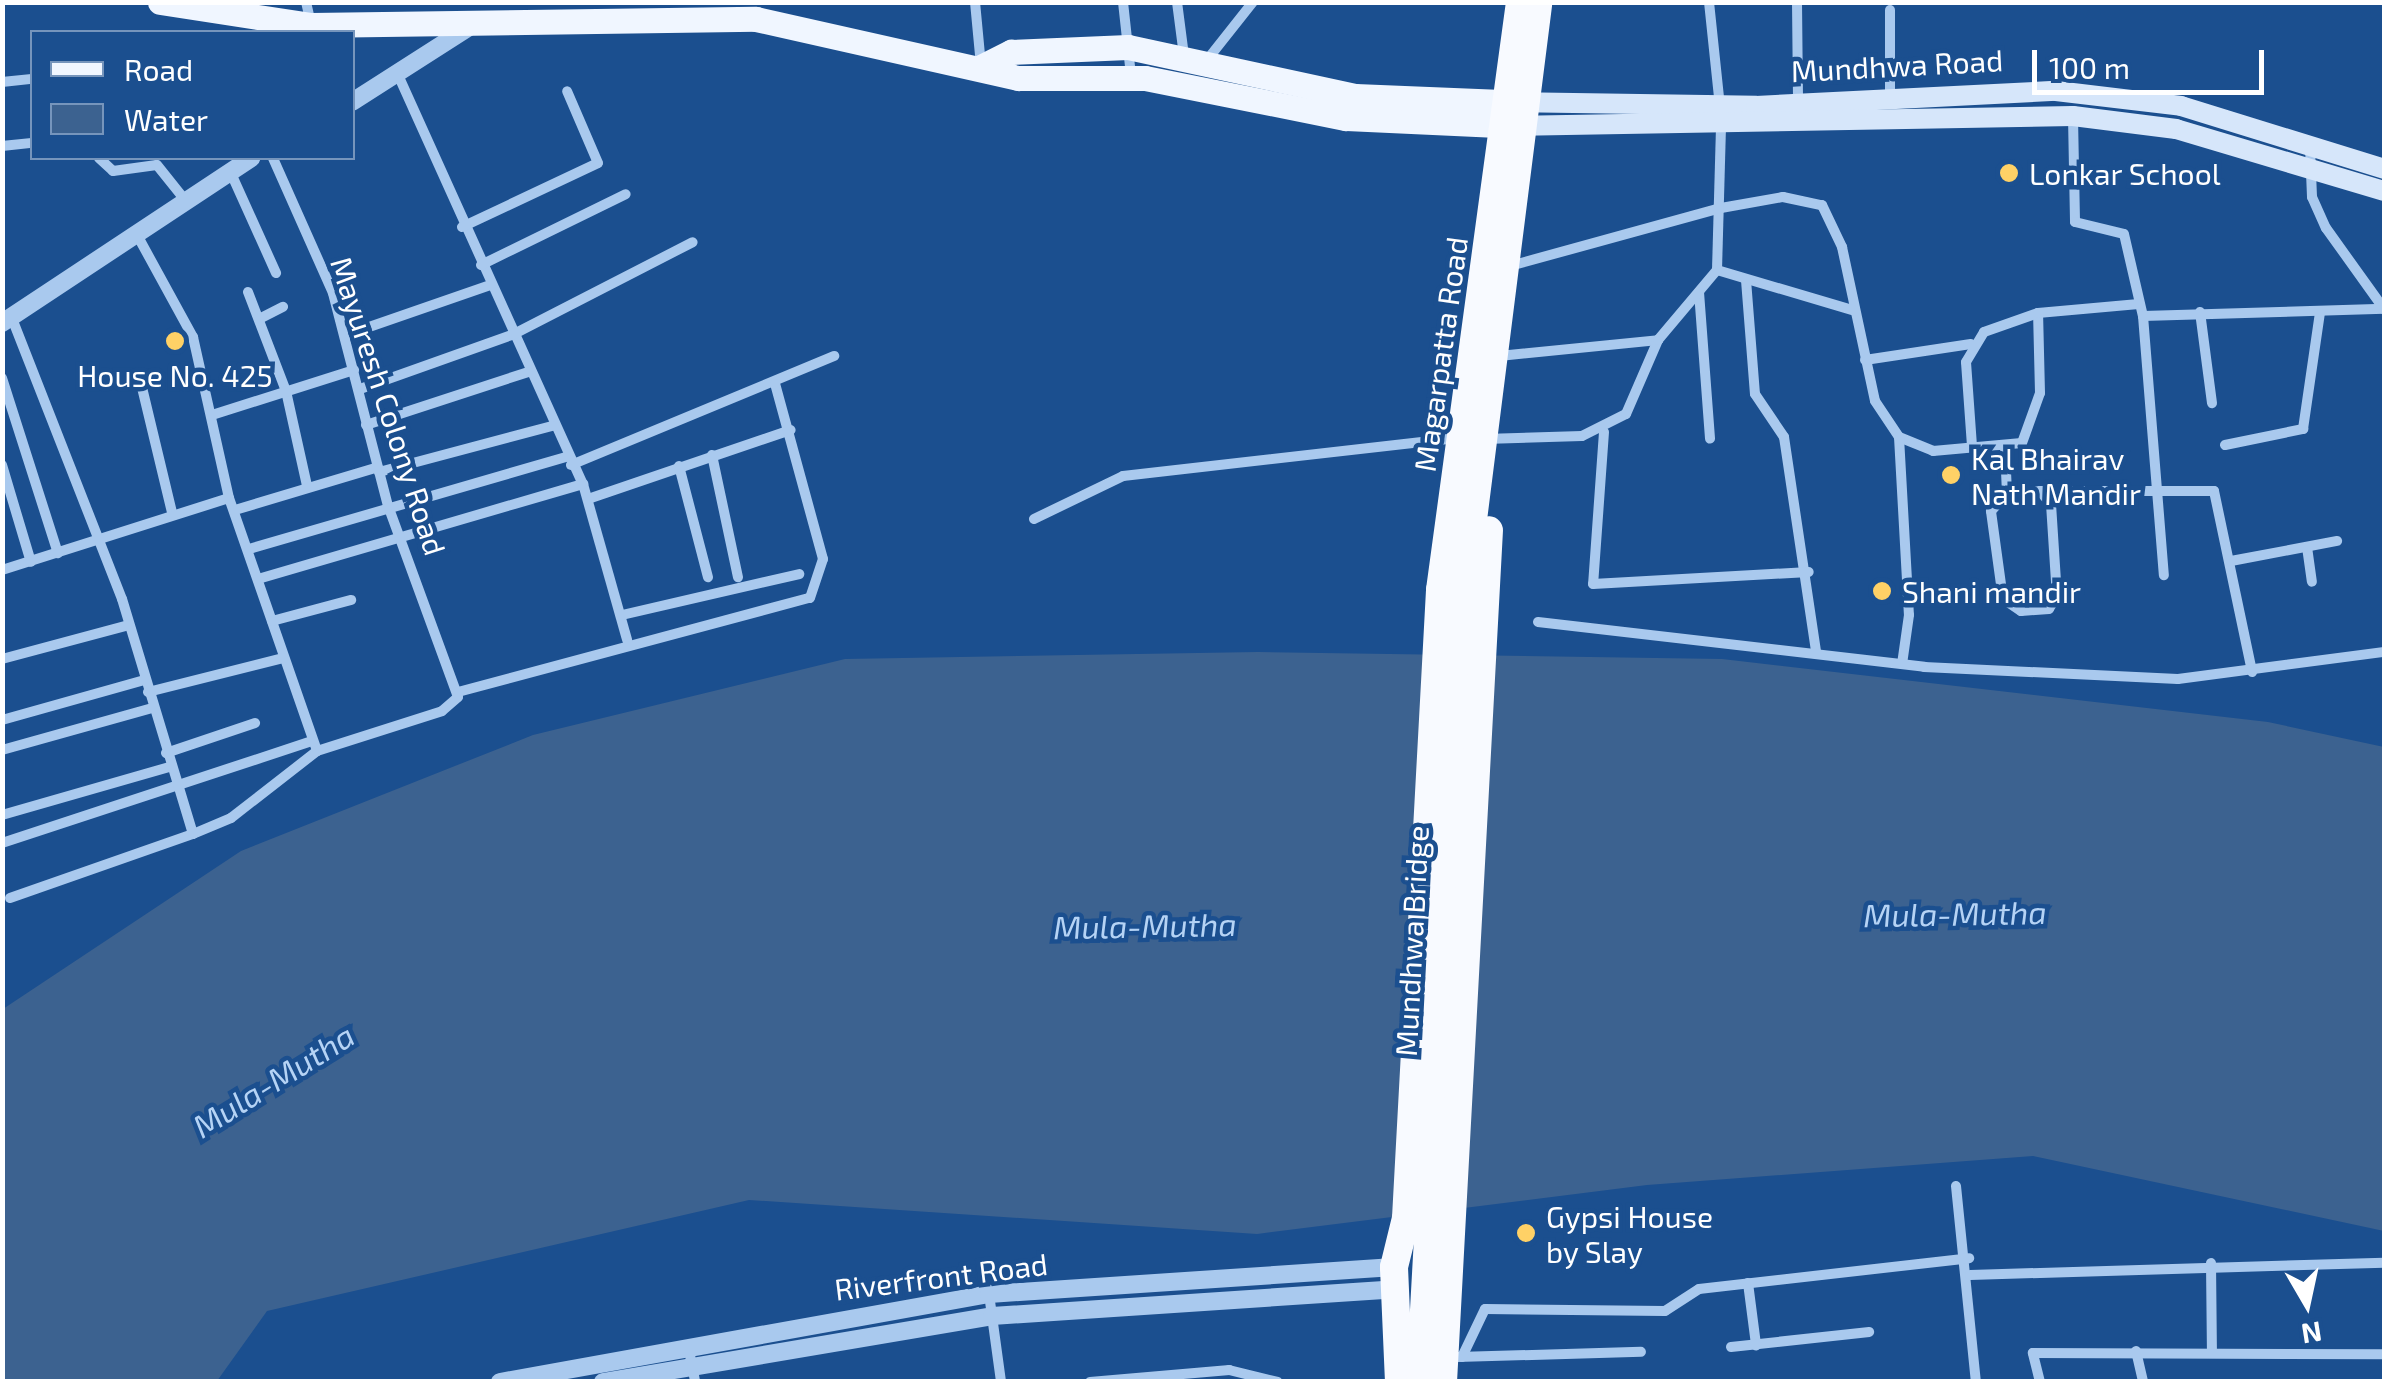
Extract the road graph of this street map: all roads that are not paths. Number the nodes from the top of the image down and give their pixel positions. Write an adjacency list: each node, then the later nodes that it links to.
1 (160, 2): 11 (main road, Mundhwa Road)
2 (975, 2): 17 (street)
3 (1122, 2): 15 (street)
4 (1178, 2): 16 (street)
5 (1253, 2): 16 (street)
6 (1520, 2): 26 (highway, Magarpatta Road)
7 (1538, 2): 26 (highway, Magarpatta Road)
8 (1709, 2): 28 (street)
9 (1797, 2): 25 (street)
10 (1890, 10): 23 (street)
11 (244, 12): 12 (main road, Mundhwa Road)
12 (270, 13): 13 (main road, Mundhwa Road)
13 (309, 14): 14 (main road, Mundhwa Road)
14 (481, 19): 17 (main road, Mundhwa Road); 18 (street)
15 (1128, 48): 16 (main road, Mundhwa Road); 17 (main road, Mundhwa Road); 19 (street)
16 (1194, 60): 26 (main road, Mundhwa Road)
17 (981, 67): 19 (main road, Mundhwa Road)
18 (399, 77): 24 (street); 42 (street)
19 (1132, 78): 26 (main road, Mundhwa Road)
20 (30, 79): 21 (street)
21 (2, 82)
22 (567, 91): 42 (street)
23 (1890, 97): 25 (main road, Mundhwa Road); 31 (main road, Mundhwa Road)
24 (355, 100)
25 (1798, 103): 28 (main road, Mundhwa Road)
26 (1511, 114): 28 (main road, Mundhwa Road); 46 (highway, Magarpatta Road); 82 (highway, Magarpatta Road)
27 (2073, 116): 28 (main road, Mundhwa Road); 36 (main road, Mundhwa Road); 54 (street)
28 (1721, 117): 41 (street)
29 (30, 144): 30 (street)
30 (2, 146)
31 (2310, 147): 35 (main road, Mundhwa Road); 36 (street)
32 (100, 160): 40 (street)
33 (248, 160): 37 (street)
34 (274, 160): 62 (street, Mayuresh Colony Road)
35 (2384, 169)
36 (2308, 170): 38 (main road, Mundhwa Road); 58 (street)
37 (230, 171): 40 (street); 48 (street)
38 (2384, 192)
39 (626, 194): 45 (street)
40 (186, 200): 43 (street)
41 (1722, 208): 46 (street); 47 (street); 55 (street)
42 (462, 227): 45 (street)
43 (135, 232): 60 (street); 76 (street)
44 (693, 242): 61 (street)
45 (480, 266): 50 (street)
46 (1509, 266): 66 (highway, Magarpatta Road)
47 (1717, 270): 49 (street); 52 (street)
48 (276, 274)
49 (1746, 280): 55 (street); 112 (street)
50 (490, 286): 61 (street); 62 (street)
51 (248, 292): 59 (street)
52 (1699, 292): 63 (street); 83 (street)
53 (282, 307): 59 (street)
54 (2141, 310): 56 (street); 57 (street); 94 (street)
55 (1855, 311): 67 (street)
56 (2200, 312): 58 (street); 75 (street)
57 (2038, 313): 64 (street); 86 (street)
58 (2320, 313): 84 (street)
59 (259, 319): 74 (street)
60 (7, 320): 103 (street)
61 (512, 335): 69 (street); 73 (street)
62 (346, 336): 68 (street, Mayuresh Colony Road)
63 (1658, 340): 66 (street); 80 (street)
64 (1970, 344): 67 (street); 85 (street)
65 (834, 356): 72 (street)
66 (1499, 356): 82 (highway, Magarpatta Road)
67 (1866, 360): 81 (street)
68 (354, 370): 73 (street, Mayuresh Colony Road); 74 (street)
69 (528, 372): 77 (street); 78 (street)
70 (139, 375): 101 (street)
71 (2, 378): 108 (street)
72 (774, 384): 79 (street); 88 (street)
73 (360, 389): 77 (street, Mayuresh Colony Road)
74 (286, 391): 76 (street); 93 (street)
75 (2212, 402)
76 (212, 415): 97 (street)
77 (366, 425): 91 (street, Mayuresh Colony Road)
78 (552, 426): 88 (street); 91 (street)
79 (791, 430): 87 (street); 125 (street)
80 (1604, 432): 82 (street); 112 (street)
81 (1899, 437): 85 (street); 130 (street)
82 (1477, 438): 102 (street); 119 (highway); 119 (highway, Magarpatta Road)
83 (1710, 439)
84 (2225, 445)
85 (1972, 446): 86 (street)
86 (2005, 448): 96 (street)
87 (712, 455): 90 (street); 116 (street)
88 (569, 461): 92 (street); 99 (street)
89 (2, 465): 110 (street)
90 (679, 466): 98 (street); 115 (street)
91 (379, 469): 93 (street); 99 (street, Mayuresh Colony Road)
92 (583, 484): 98 (street); 104 (street)
93 (307, 486): 100 (street)
94 (2161, 488): 95 (street); 109 (street); 114 (street)
95 (2040, 491): 96 (street); 96 (street)
96 (2007, 494)
97 (228, 498): 100 (street); 101 (street)
98 (588, 499): 121 (street)
99 (388, 506): 104 (street, Mayuresh Colony Road); 107 (street)
100 (235, 510): 107 (street)
101 (172, 512): 103 (street)
102 (1034, 520)
103 (99, 538): 108 (street); 124 (street)
104 (404, 540): 117 (street); 133 (street, Mayuresh Colony Road)
105 (2337, 541): 106 (street)
106 (2307, 547): 109 (street); 118 (street)
107 (249, 548): 117 (street)
108 (58, 554): 110 (street)
109 (2231, 561): 131 (street)
110 (31, 562): 111 (street)
111 (2, 570)
112 (1808, 572): 126 (street)
113 (800, 574): 121 (street)
114 (2164, 575)
115 (708, 577)
116 (738, 578)
117 (258, 579): 122 (street)
118 (2312, 582)
119 (1454, 591): 153 (highway); 156 (highway, Mundhwa Bridge)
120 (351, 600): 122 (street)
121 (622, 615): 125 (street)
122 (272, 621): 128 (street)
123 (1538, 622): 126 (street)
124 (129, 625): 129 (street); 132 (street)
125 (628, 640): 133 (street)
126 (1816, 651): 130 (street)
127 (2384, 652): 131 (street)
128 (284, 658): 132 (street); 137 (street)
129 (2, 659)
130 (1902, 664): 131 (street)
131 (2252, 672)
132 (146, 686): 134 (street); 135 (street)
133 (458, 692): 137 (street)
134 (152, 708): 138 (street); 139 (street)
135 (2, 720)
136 (255, 723): 139 (street)
137 (315, 746): 141 (street); 145 (street)
138 (2, 750)
139 (166, 753): 140 (street)
140 (169, 767): 141 (street); 142 (street)
141 (178, 787): 144 (street); 145 (street)
142 (60, 797): 143 (street); 144 (street)
143 (2, 815)
144 (66, 821): 146 (street)
145 (194, 834): 147 (street)
146 (2, 842)
147 (10, 898)
148 (1956, 1186): 149 (street)
149 (1969, 1258): 152 (street); 154 (street)
150 (2211, 1263): 151 (street); 152 (street); 165 (street)
151 (2384, 1263)
152 (1970, 1274): 180 (street)
153 (1394, 1278): 155 (street, Riverfront Road); 157 (street, Riverfront Road); 172 (highway)
154 (1748, 1284): 160 (street); 167 (street)
155 (989, 1294): 157 (street); 159 (street, Riverfront Road)
156 (1436, 1299): 167 (highway); 179 (highway)
157 (992, 1316): 168 (street, Riverfront Road); 175 (street)
158 (1868, 1332): 160 (street)
159 (688, 1345): 162 (street, Riverfront Road); 168 (street)
160 (1756, 1345): 161 (street)
161 (1731, 1347)
162 (669, 1348): 169 (street); 171 (street, Riverfront Road)
163 (2136, 1351): 165 (street); 181 (street); 182 (street)
164 (1641, 1352): 167 (street)
165 (2212, 1352): 166 (street)
166 (2384, 1354)
167 (1449, 1366)
168 (694, 1374): 169 (street, Riverfront Road)
169 (674, 1375): 174 (street, Riverfront Road)
170 (1177, 1377): 176 (street); 177 (street)
171 (531, 1378): 173 (street, Riverfront Road)
172 (1399, 1381): 178 (street)
173 (500, 1382)
174 (602, 1382)
175 (1001, 1382)
176 (1090, 1382)
177 (1278, 1382)
178 (1379, 1382)
179 (1420, 1382)
180 (1976, 1382)
181 (2040, 1382)
182 (2143, 1382)

